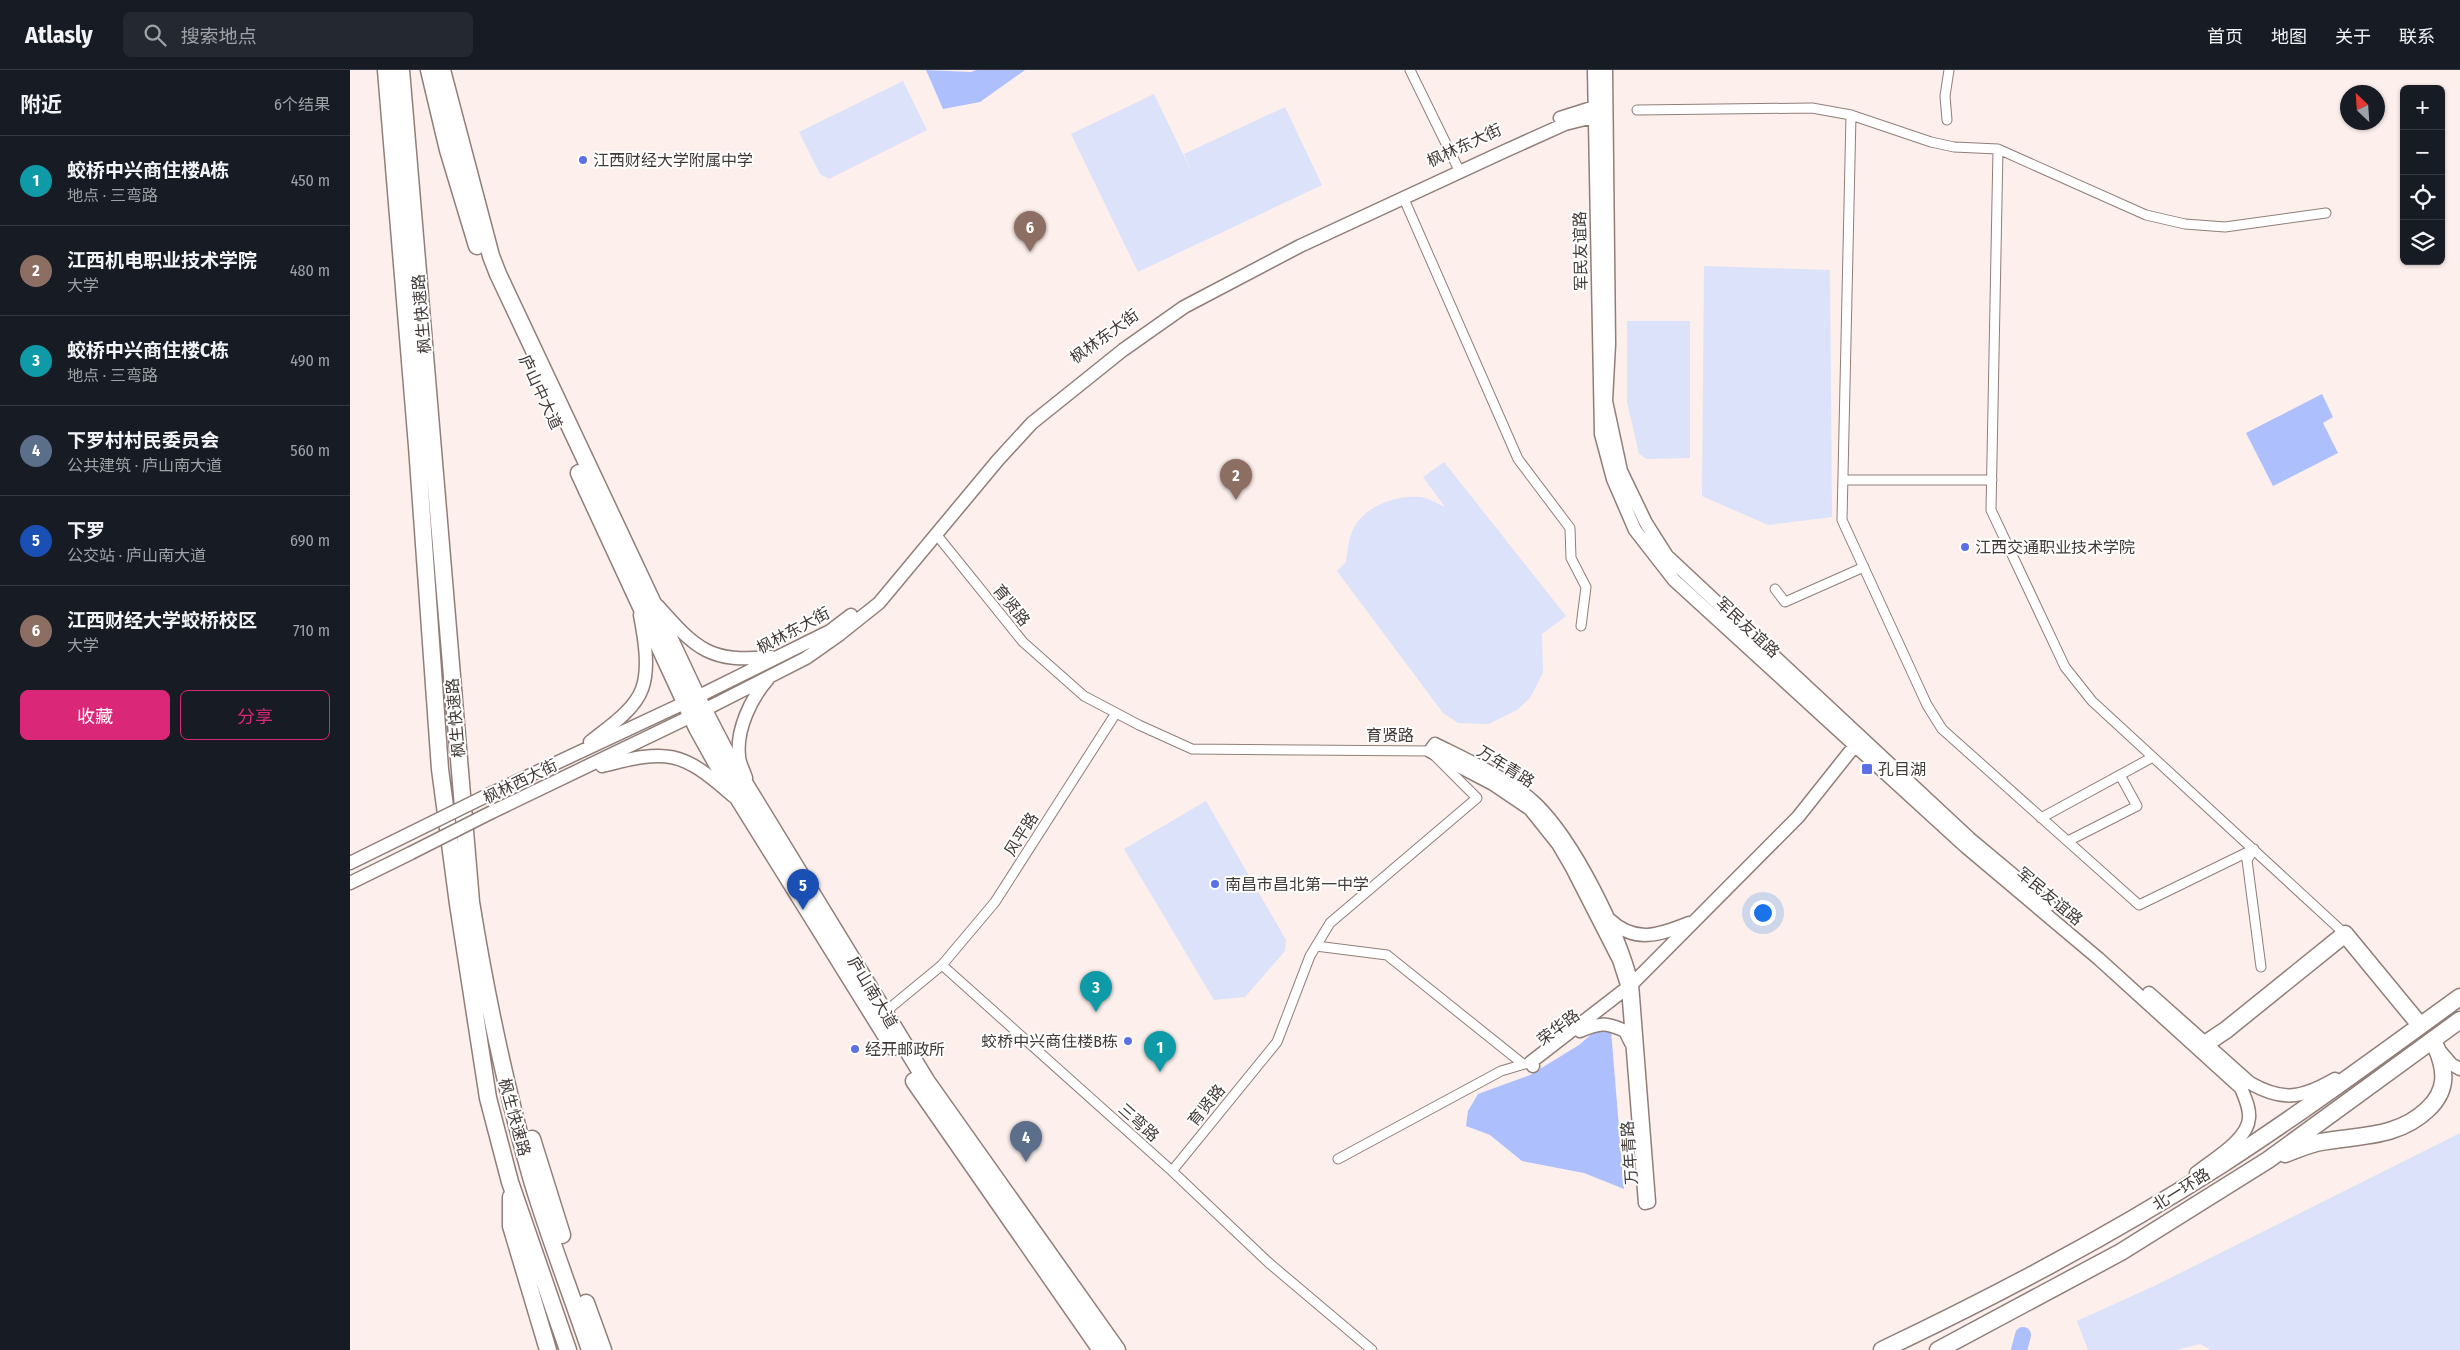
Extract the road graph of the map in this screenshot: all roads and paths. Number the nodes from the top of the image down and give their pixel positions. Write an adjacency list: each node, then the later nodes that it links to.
1 (386, 70): 62 (highway, 枫生快速路)
2 (401, 70): 53 (highway, 枫生快速路)
3 (429, 70): 22 (highway, 庐山中大道)
4 (442, 70): 22 (highway, 庐山中大道)
5 (1410, 70): 14 (street)
6 (1594, 70): 9 (street, 军民友谊路)
7 (1606, 70): 9 (street, 军民友谊路)
8 (1949, 70): 12 (street)
9 (1600, 110): 14 (street, 枫林东大街); 15 (street, 枫林东大街); 28 (street, 军民友谊路)
10 (1637, 110): 11 (street)
11 (1852, 115): 13 (street); 17 (street)
12 (1947, 120)
13 (1998, 149): 16 (street); 18 (street)
14 (1457, 166): 24 (street, 枫林东大街)
15 (1404, 199): 19 (street, 枫林东大街); 23 (street)
16 (2326, 213)
17 (1843, 480): 18 (street); 20 (street)
18 (1992, 480): 31 (street)
19 (936, 534): 25 (street, 枫林东大街); 27 (street, 育贤路)
20 (1864, 567): 21 (street); 35 (street)
21 (1775, 589)
22 (644, 600): 24 (street); 26 (highway, 庐山中大道); 30 (street)
23 (1581, 626)
24 (780, 656): 26 (street, 枫林东大街)
25 (770, 676): 26 (street, 枫林东大街); 34 (street)
26 (694, 706): 30 (street, 枫林西大街); 33 (street, 枫林西大街); 34 (highway, 庐山南大道)
27 (1116, 712): 29 (street, 育贤路); 44 (street, 风平路)
28 (1860, 743): 41 (street, 荣华路); 46 (street, 荣华路); 55 (street, 军民友谊路)
29 (1430, 751): 40 (street, 万年青路); 43 (street, 育贤路); 46 (street, 万年青路)
30 (576, 754): 38 (street, 枫林西大街, bridge)
31 (2153, 757): 32 (street); 37 (street)
32 (2120, 775): 35 (street); 36 (street)
33 (557, 781): 34 (street); 39 (street, 枫林西大街, bridge)
34 (747, 799): 48 (highway, 庐山南大道); 68 (highway, 庐山南大道)
35 (2041, 818): 36 (street)
36 (2068, 841): 37 (street)
37 (2254, 849): 42 (street); 45 (street)
38 (350, 863)
39 (350, 883)
40 (1606, 916): 41 (street); 46 (street, 万年青路)
41 (1694, 922): 46 (street, 荣华路)
42 (2345, 934): 49 (highway); 55 (highway)
43 (1316, 946): 57 (street); 61 (street, 育贤路)
44 (942, 966): 48 (street); 61 (street, 三弯路)
45 (2261, 967)
46 (1630, 989): 51 (street, 荣华路); 54 (street, 万年青路); 54 (street, 万年青路); 57 (street, 荣华路)
47 (2460, 997): 52 (highway, 北一环路)
48 (885, 1012): 69 (highway, 庐山南大道)
49 (2415, 1019)
50 (2460, 1020): 60 (highway, 北一环路)
51 (1580, 1031): 54 (street); 57 (street, 荣华路)
52 (2399, 1041): 55 (street); 63 (highway, 北一环路)
53 (496, 1045): 66 (highway, 枫生快速路); 67 (highway)
54 (1633, 1046)
55 (2201, 1046): 63 (street)
56 (2436, 1047): 58 (street); 60 (highway)
57 (1527, 1063): 59 (street)
58 (2460, 1070)
59 (1338, 1159)
60 (2268, 1160): 72 (highway, 北一环路)
61 (1172, 1171): 70 (street, 三弯路)
62 (510, 1182): 64 (highway); 65 (highway, 枫生快速路)
63 (2142, 1213): 71 (highway, 北一环路)
64 (548, 1350)
65 (568, 1350)
66 (590, 1350)
67 (603, 1350)
68 (1101, 1350)
69 (1117, 1350)
70 (1372, 1350)
71 (1882, 1350)
72 (1938, 1350)

